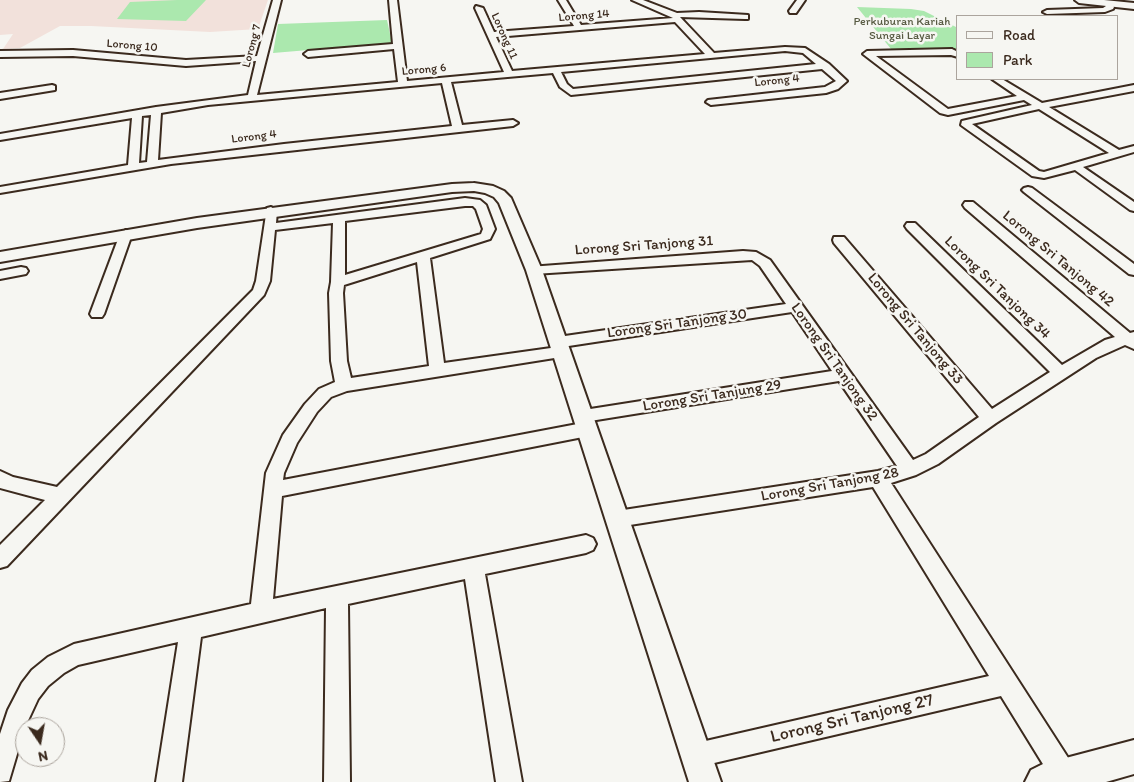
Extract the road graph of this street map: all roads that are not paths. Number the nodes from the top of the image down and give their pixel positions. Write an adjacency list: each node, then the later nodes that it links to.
1 (277, 0): 22 (street, Lorong 7)
2 (392, 0): 17 (street)
3 (562, 0): 15 (street)
4 (636, 0): 14 (street)
5 (801, 0): 11 (street)
6 (1079, 0): 7 (street)
7 (1095, 1): 8 (street)
8 (1107, 4): 9 (street); 12 (street)
9 (1134, 6)
10 (479, 8): 16 (street, Lorong 11)
11 (793, 11)
12 (1047, 12)
13 (745, 16): 14 (street, Lorong 14)
14 (676, 18): 15 (street, Lorong 14); 21 (street)
15 (579, 28): 16 (street, Lorong 14)
16 (492, 35): 25 (street, Lorong 11)
17 (398, 46): 19 (street); 29 (street)
18 (0, 54): 22 (street, Lorong 10)
19 (308, 54)
20 (956, 54): 34 (street)
21 (711, 55): 23 (street, Lorong 6); 24 (street, Lorong 6)
22 (261, 58): 35 (street, Lorong 7)
23 (826, 66): 24 (street); 28 (street, Lorong 6)
24 (556, 70): 25 (street, Lorong 6)
25 (509, 74): 26 (street, Lorong 6)
26 (446, 80): 29 (street, Lorong 6); 42 (street)
27 (998, 80): 34 (street)
28 (842, 81): 37 (street, Lorong 4)
29 (404, 84): 35 (street, Lorong 6)
30 (52, 88): 33 (street)
31 (1134, 88): 32 (street)
32 (1119, 92): 36 (street); 38 (street)
33 (0, 96)
34 (1026, 97): 38 (street)
35 (252, 98): 39 (street, Lorong 6)
36 (1134, 100)
37 (711, 102)
38 (1041, 106): 45 (street); 45 (street)
39 (156, 110): 40 (street, Lorong 6); 46 (street)
40 (137, 114): 43 (street, Lorong 6); 47 (street)
41 (512, 124): 42 (street, Lorong 4)
42 (458, 129): 46 (street, Lorong 4)
43 (0, 138)
44 (1134, 149): 45 (street)
45 (1117, 153)
46 (152, 164): 47 (street, Lorong 4)
47 (133, 167): 49 (street, Lorong 4)
48 (1080, 170): 52 (street)
49 (0, 190)
50 (1028, 190): 63 (street)
51 (969, 205): 68 (street, Lorong Sri Tanjong 42)
52 (1134, 207)
53 (338, 218): 54 (street); 60 (street); 65 (street)
54 (271, 219): 56 (street); 61 (street); 80 (street)
55 (911, 226): 71 (street, Lorong Sri Tanjong 34)
56 (126, 234): 59 (street); 67 (street)
57 (839, 240): 74 (street, Lorong Sri Tanjong 33)
58 (756, 256): 61 (street, Lorong Sri Tanjong 31); 66 (street, Lorong Sri Tanjong 32)
59 (0, 257)
60 (423, 257): 65 (street); 70 (street)
61 (534, 270): 69 (street)
62 (21, 271): 64 (street)
63 (1134, 271)
64 (0, 275)
65 (338, 282): 73 (street)
66 (796, 307): 69 (street, Lorong Sri Tanjong 30); 72 (street, Lorong Sri Tanjong 32)
67 (97, 314)
68 (1132, 340): 71 (street, Lorong Sri Tanjong 28)
69 (560, 347): 70 (street, Lorong Sri Tanjong 30); 75 (street)
70 (437, 370): 73 (street, Lorong Sri Tanjong 30)
71 (1061, 373): 74 (street, Lorong Sri Tanjong 28)
72 (841, 375): 75 (street, Lorong Sri Tanjung 29); 76 (street, Lorong Sri Tanjong 32)
73 (344, 386): 79 (street, Lorong Sri Tanjong 30)
74 (990, 418): 76 (street, Lorong Sri Tanjong 28)
75 (586, 423): 79 (street, Lorong Sri Tanjung 29); 81 (street)
76 (910, 470): 78 (street, Lorong Sri Tanjong 28)
77 (0, 479): 80 (street)
78 (878, 479): 81 (street, Lorong Sri Tanjong 28); 88 (street)
79 (272, 490): 86 (street, Lorong Sri Tanjong 30)
80 (60, 496): 83 (street)
81 (617, 519): 89 (street)
82 (586, 544): 84 (street)
83 (0, 559)
84 (474, 568): 85 (street); 95 (street)
85 (337, 596): 86 (street); 94 (street)
86 (260, 612): 87 (street)
87 (191, 628): 91 (street); 93 (street)
88 (1007, 683): 89 (street, Lorong Sri Tanjong 27); 92 (street)
89 (697, 756): 96 (street)
90 (1134, 757): 92 (main road)
91 (0, 772)
92 (1054, 779)
93 (169, 782)
94 (337, 782)
95 (509, 782)
96 (705, 782)

